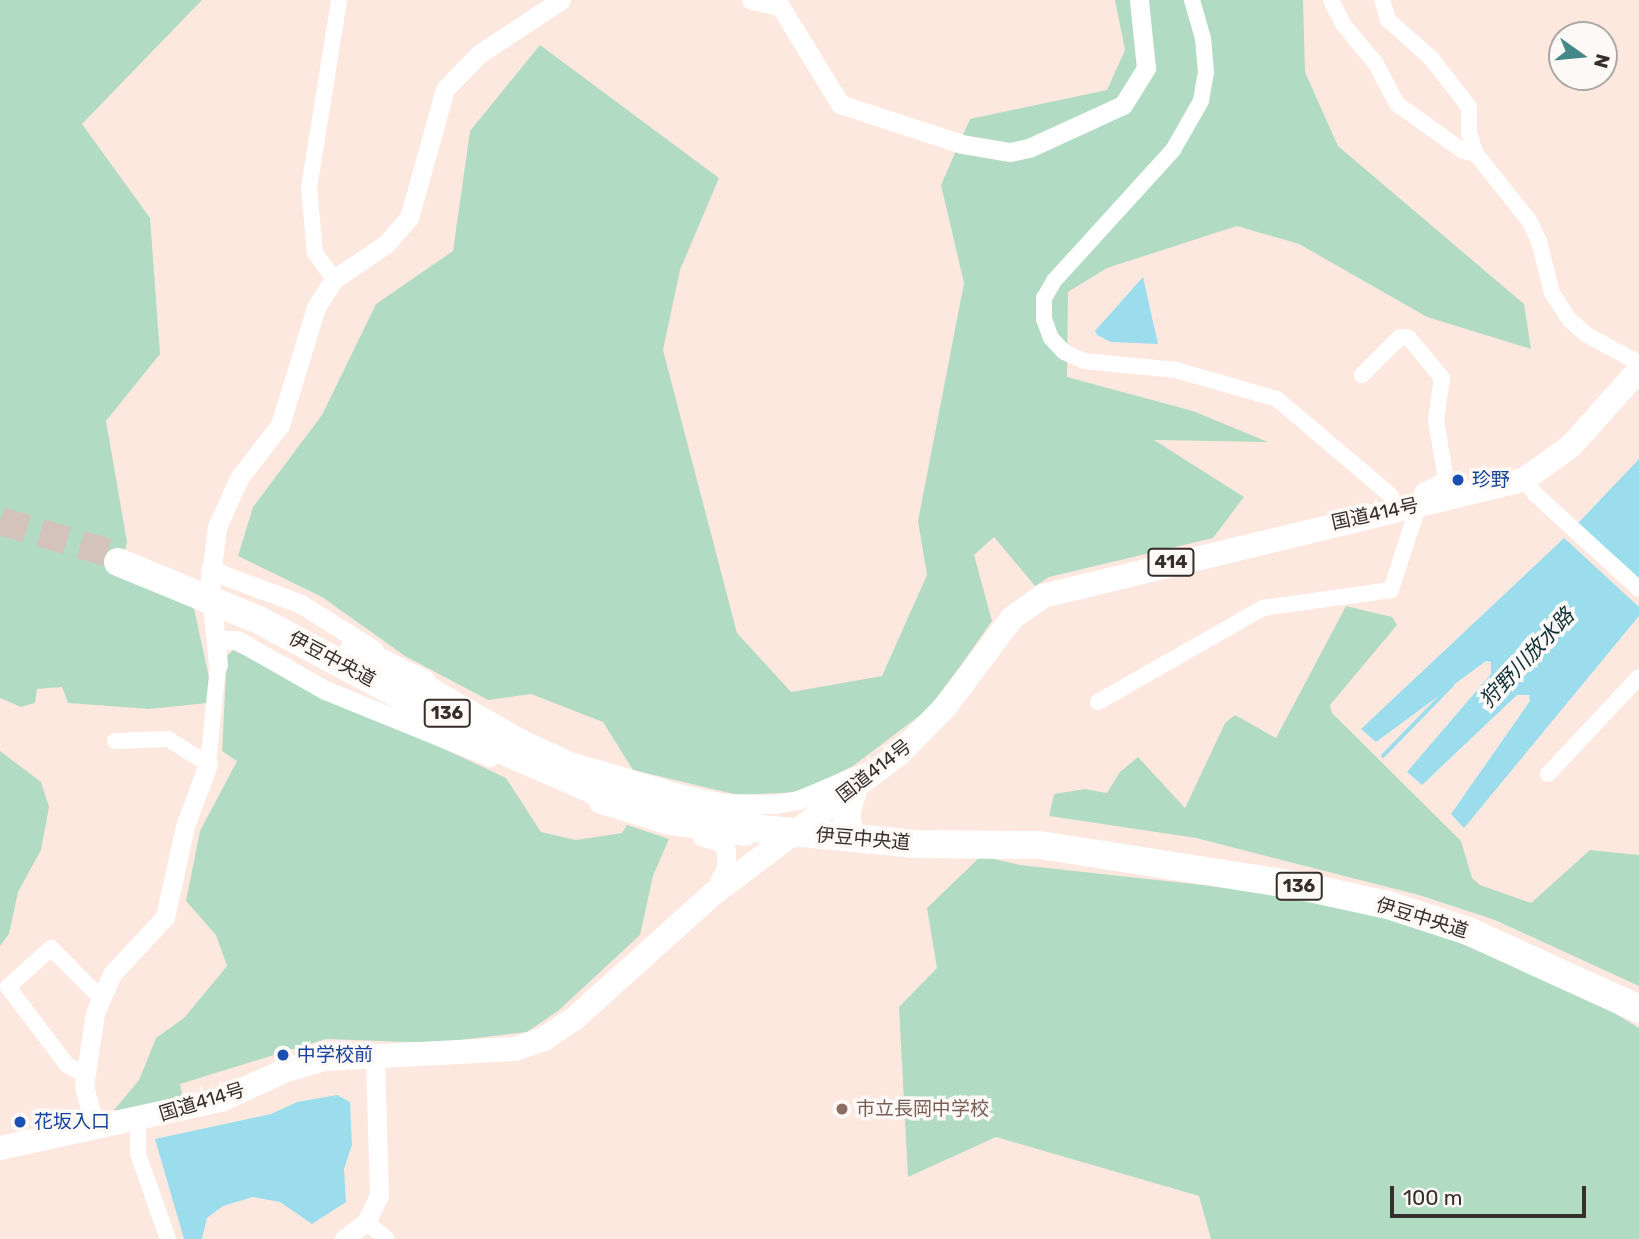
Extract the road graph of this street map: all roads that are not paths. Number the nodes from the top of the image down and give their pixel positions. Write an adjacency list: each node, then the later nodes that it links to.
1 (339, 0): 10 (street)
2 (561, 0): 10 (street)
3 (751, 0): 8 (street)
4 (1139, 0): 8 (street)
5 (1192, 0): 15 (street)
6 (1331, 0): 9 (street)
7 (1382, 0): 9 (street)
8 (781, 3)
9 (1476, 154): 11 (street)
10 (334, 279): 17 (street)
11 (1639, 363)
12 (1639, 370): 14 (highway, 国道414号 / 414)
13 (1362, 375): 15 (street)
14 (1525, 479): 15 (highway, 国道414号 / 414); 18 (street)
15 (1408, 507): 25 (street); 29 (highway, 国道414号 / 414)
16 (119, 559): 19 (highway, 伊豆中央道 / 136)
17 (210, 570): 20 (street); 24 (street)
18 (1639, 589)
19 (230, 602): 21 (highway, 伊豆中央道 / 136); 24 (highway); 32 (highway, 伊豆中央道 / 136)
20 (217, 640): 22 (street); 27 (street)
21 (315, 650): 27 (highway); 32 (highway, 伊豆中央道 / 136)
22 (218, 665): 28 (street)
23 (1639, 677): 30 (street)
24 (422, 683): 32 (street)
25 (1098, 702)
26 (115, 741): 28 (street)
27 (478, 750): 32 (street)
28 (208, 764): 37 (street)
29 (887, 764): 31 (highway, 国道414号 / 414); 32 (street)
30 (1548, 774)
31 (853, 790): 33 (highway); 34 (highway, 国道414号 / 414)
32 (674, 809): 34 (street); 34 (street); 35 (highway, 伊豆中央道 / 136); 36 (street)
33 (849, 829): 34 (highway); 35 (highway)
34 (795, 831): 35 (highway); 36 (highway, 国道414号 / 414)
35 (1275, 878): 38 (highway, 伊豆中央道 / 136); 39 (highway, 伊豆中央道 / 136)
36 (713, 894): 40 (highway, 国道414号 / 414)
37 (100, 997): 41 (street); 41 (street)
38 (1639, 1001)
39 (1639, 1009)
40 (375, 1058): 42 (highway, 国道414号 / 414); 45 (street)
41 (85, 1075): 43 (street)
42 (138, 1121): 43 (highway, 国道414号 / 414); 46 (street)
43 (95, 1126): 44 (highway, 国道414号 / 414)
44 (0, 1148)
45 (366, 1222): 47 (street); 48 (street)
46 (168, 1239)
47 (344, 1239)
48 (387, 1239)

